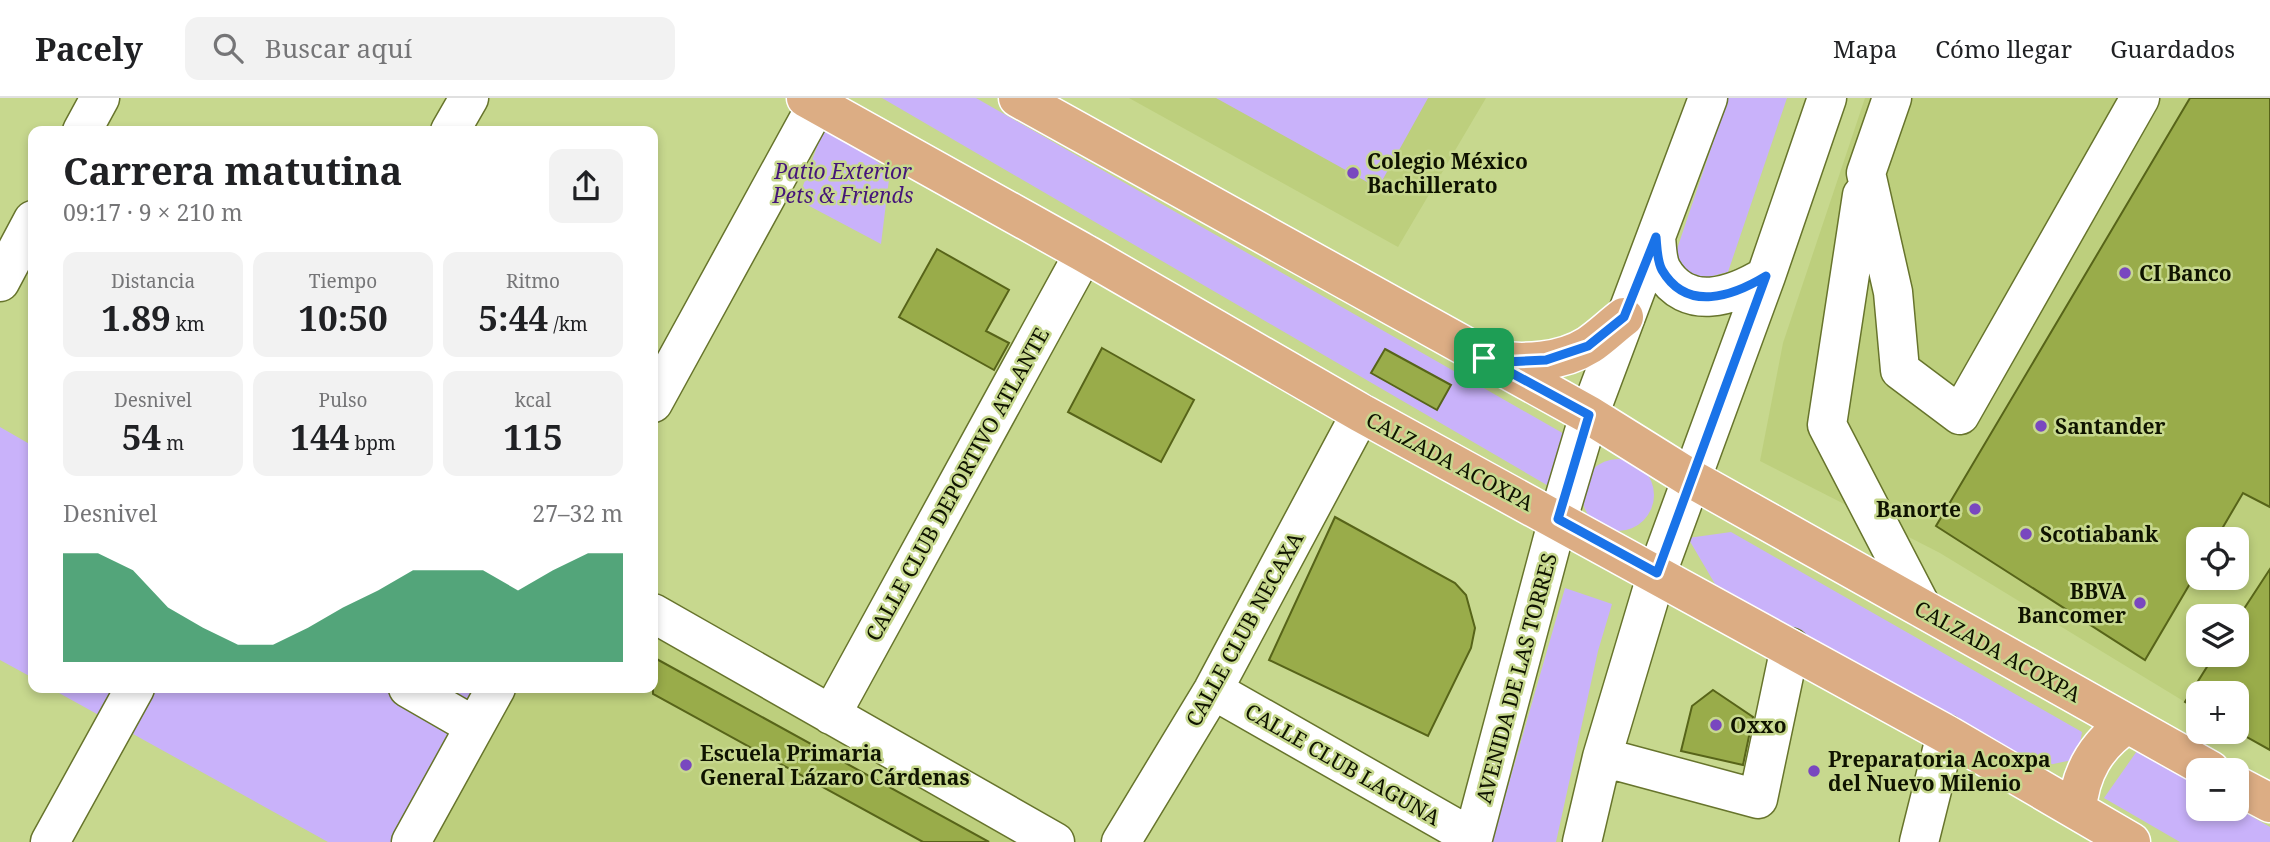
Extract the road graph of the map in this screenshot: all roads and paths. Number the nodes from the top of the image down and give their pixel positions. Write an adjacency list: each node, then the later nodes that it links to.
1 (100, 98): 10 (street)
2 (469, 98): 11 (street)
3 (1018, 98): 19 (main road, CALZADA ACOXPA)
4 (1707, 98): 14 (street, AVENIDA DE LAS TORRES)
5 (1827, 98): 16 (street)
6 (1879, 98): 12 (street)
7 (1892, 98): 12 (street)
8 (2140, 98): 12 (street)
9 (812, 101): 15 (main road, CALZADA ACOXPA); 20 (street)
10 (85, 126)
11 (453, 126)
12 (1866, 173): 26 (street)
13 (28, 229): 17 (street)
14 (1656, 237): 16 (street); 18 (street, AVENIDA DE LAS TORRES)
15 (1084, 253): 21 (main road, CALZADA ACOXPA); 33 (street, CALLE CLUB DEPORTIVO ATLANTE)
16 (1766, 276): 23 (street)
17 (0, 282)
18 (1624, 317): 19 (main road); 22 (street, AVENIDA DE LAS TORRES)
19 (1484, 358): 22 (main road, CALZADA ACOXPA)
20 (658, 394)
21 (1361, 413): 24 (main road, CALZADA ACOXPA); 29 (street, CALLE CLUB NECAXA)
22 (1589, 415): 23 (main road, CALZADA ACOXPA); 24 (street, AVENIDA DE LAS TORRES)
23 (1690, 478): 25 (street); 26 (main road, CALZADA ACOXPA)
24 (1558, 519): 25 (main road, CALZADA ACOXPA); 42 (street, AVENIDA DE LAS TORRES)
25 (1657, 573): 28 (main road, CALZADA ACOXPA); 37 (street)
26 (1922, 608): 34 (main road, CALZADA ACOXPA)
27 (658, 616): 33 (street)
28 (1790, 647): 36 (main road, CALZADA ACOXPA); 37 (street)
29 (1213, 690): 42 (street, CALLE CLUB LAGUNA); 46 (street, CALLE CLUB NECAXA)
30 (132, 693): 43 (street)
31 (417, 693): 35 (street)
32 (493, 693): 35 (street)
33 (831, 715): 45 (street)
34 (2127, 724): 38 (main road, CALZADA ACOXPA); 41 (main road)
35 (474, 726): 44 (street)
36 (1946, 734): 41 (main road, CALZADA ACOXPA); 48 (street)
37 (1602, 758): 47 (street)
38 (2188, 758)
39 (2249, 792): 40 (main road)
40 (2270, 803)
41 (2077, 810): 49 (main road, CALZADA ACOXPA)
42 (1472, 840)
43 (50, 842)
44 (411, 842)
45 (1055, 842)
46 (1121, 842)
47 (1582, 842)
48 (1919, 842)
49 (2131, 842)

